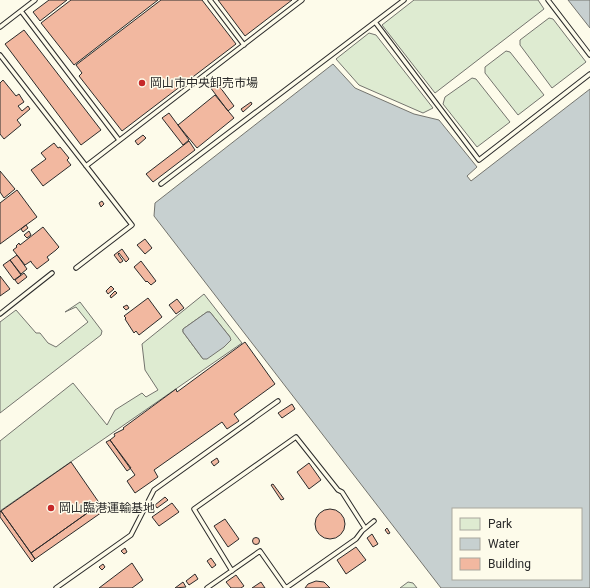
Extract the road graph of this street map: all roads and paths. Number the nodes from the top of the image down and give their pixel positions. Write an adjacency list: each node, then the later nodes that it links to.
1 (35, 0): 6 (lane)
2 (210, 0): 9 (lane)
3 (302, 0): 9 (lane)
4 (404, 0): 7 (lane)
5 (548, 0): 11 (lane)
6 (21, 11): 8 (lane); 13 (lane)
7 (375, 22): 12 (lane); 15 (lane)
8 (0, 27)
9 (244, 45): 13 (lane)
10 (0, 55): 14 (lane)
11 (590, 55)
12 (590, 74)
13 (119, 140): 14 (lane)
14 (86, 166): 16 (lane)
15 (161, 184)
16 (76, 268)
17 (52, 273): 18 (lane)
18 (0, 314)
19 (278, 401): 23 (lane)
20 (374, 522): 21 (lane)
21 (365, 528): 22 (lane); 25 (lane)
22 (232, 571): 24 (lane); 25 (lane)
23 (56, 588)
24 (207, 588)
25 (286, 588)

